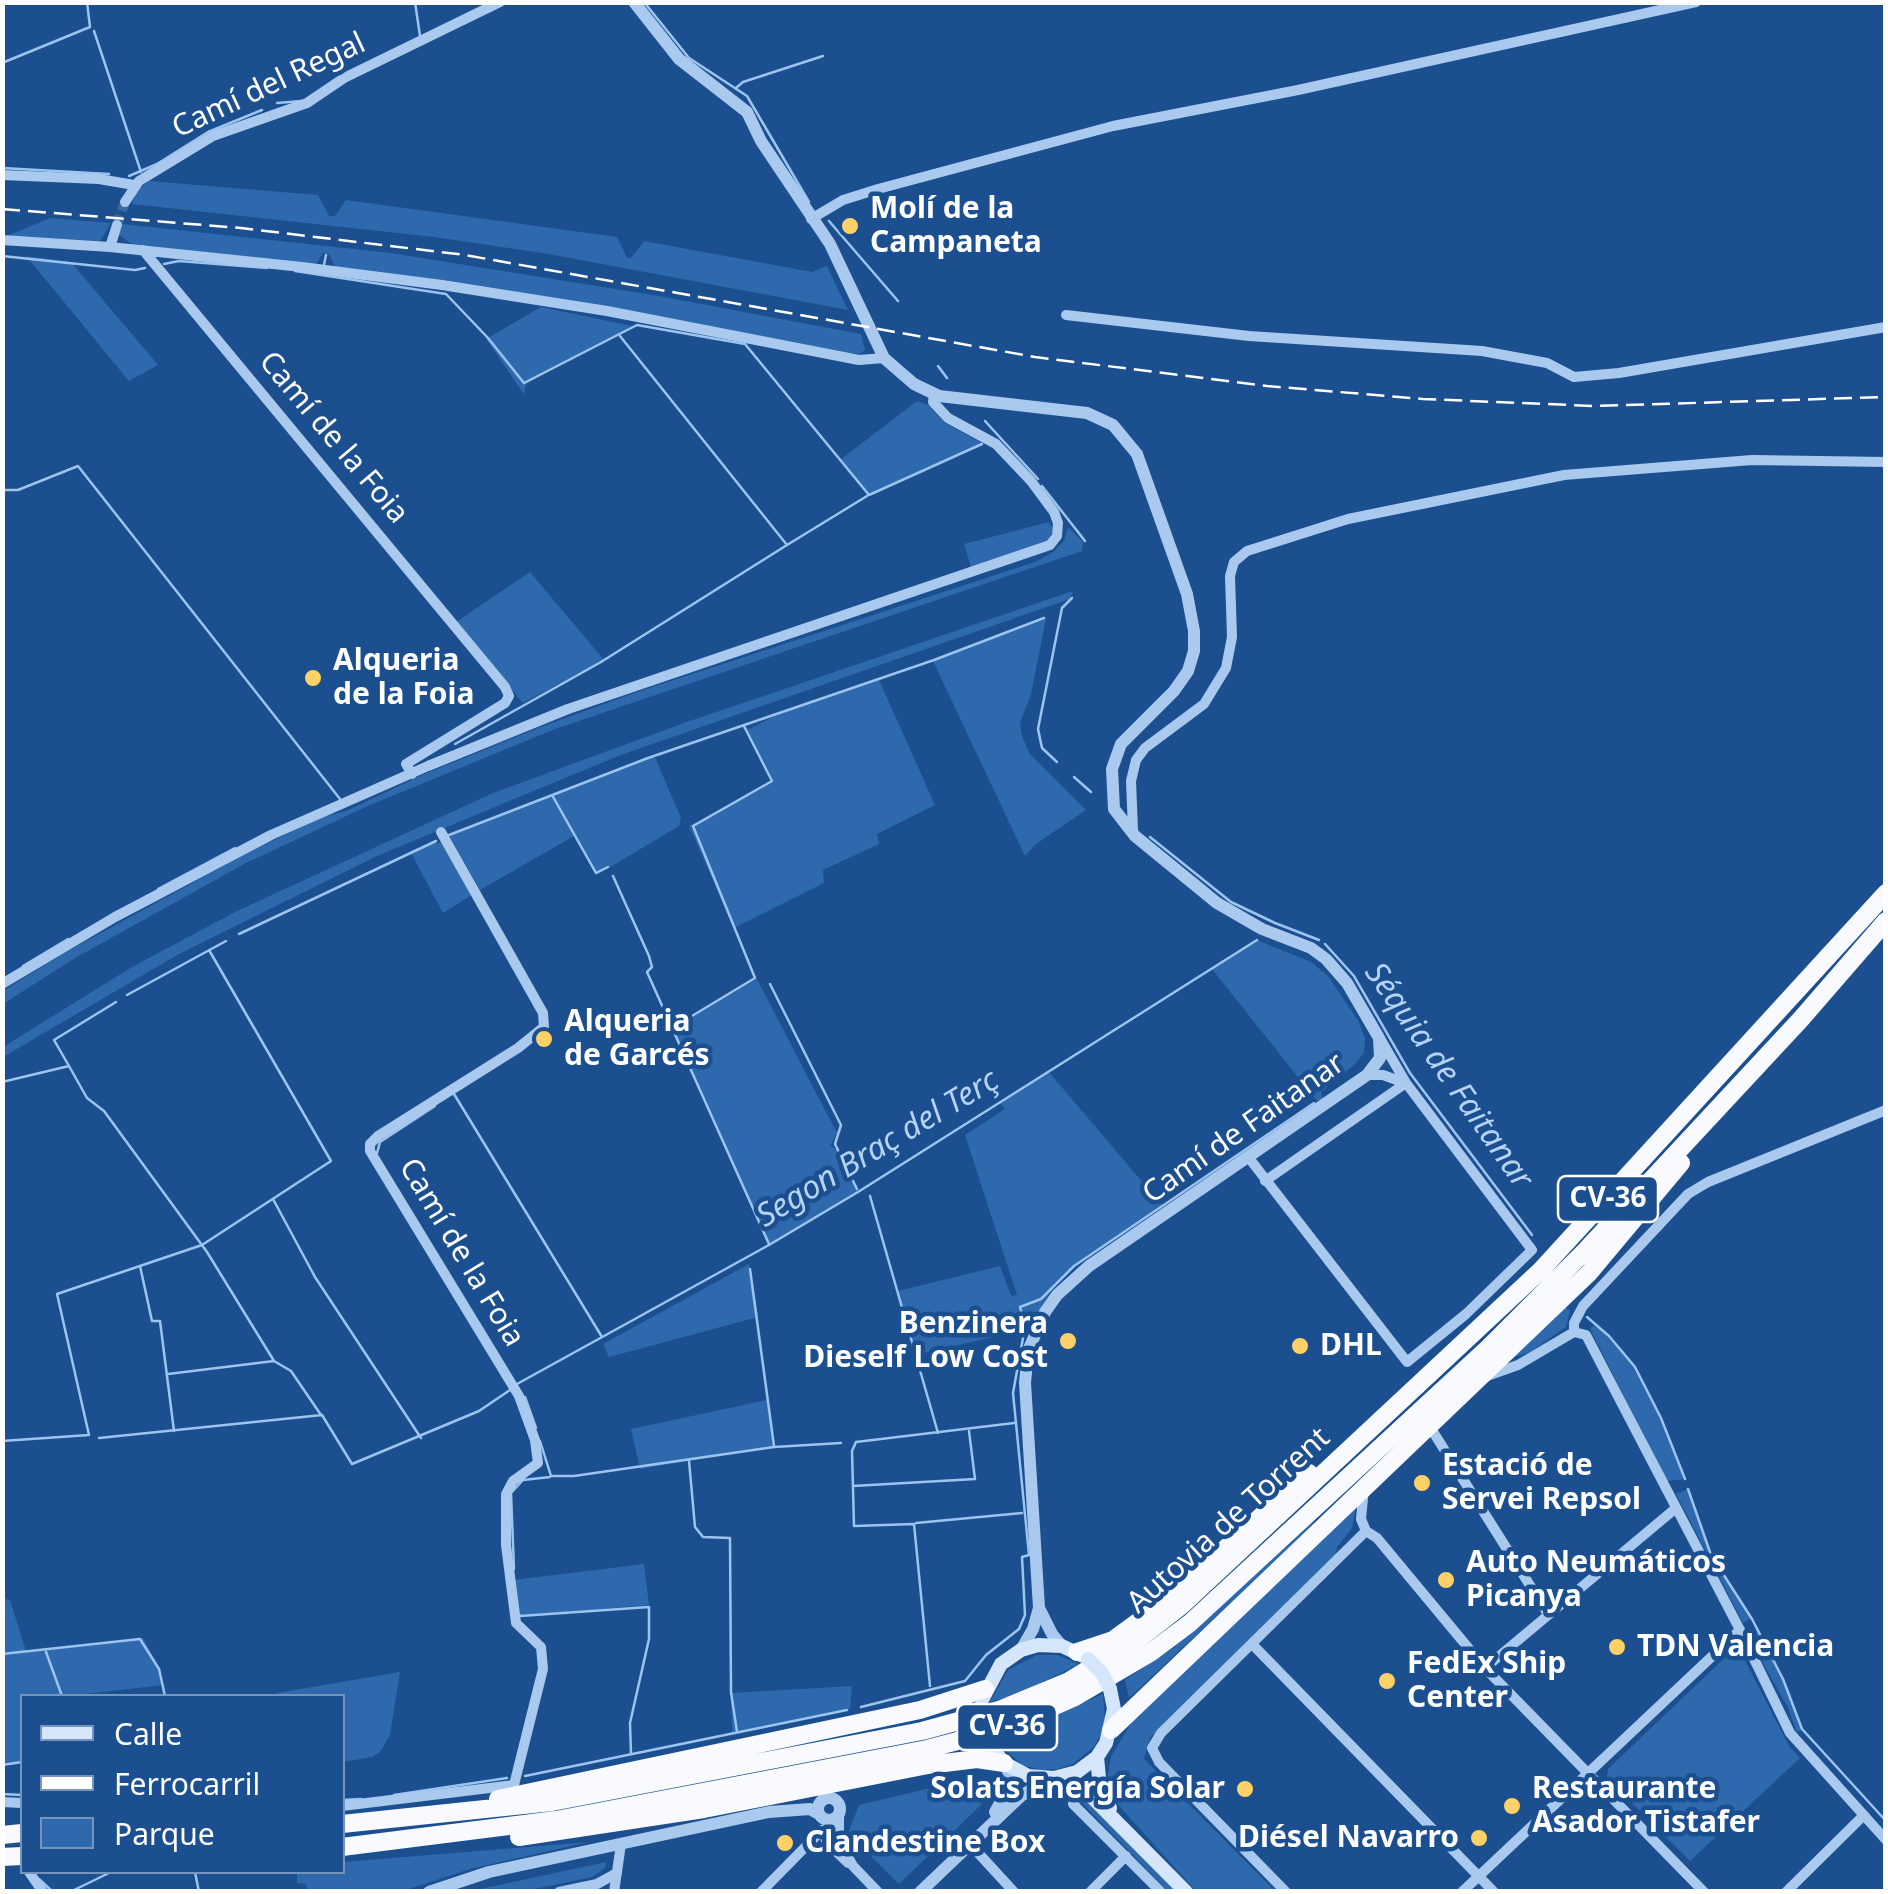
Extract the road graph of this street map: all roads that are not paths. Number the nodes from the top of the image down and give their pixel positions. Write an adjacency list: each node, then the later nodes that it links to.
1 (500, 2): 5 (street, Camí del Regal)
2 (634, 2): 7 (street, Camí de Faitanar)
3 (1696, 2): 7 (street)
4 (2, 175): 5 (street)
5 (134, 185): 6 (street, Camí del Regal)
6 (125, 202)
7 (812, 219): 14 (street, Camí de Faitanar)
8 (117, 225): 10 (street)
9 (2, 240): 10 (street)
10 (110, 247): 11 (street)
11 (143, 250): 14 (street); 17 (street, Camí de la Foia)
12 (1066, 315): 13 (street)
13 (1886, 327)
14 (884, 358): 15 (street, Camí de Faitanar)
15 (934, 394): 17 (street); 19 (street, Camí de Faitanar)
16 (1886, 462): 19 (street)
17 (412, 774): 22 (street)
18 (442, 832): 53 (street, Camí de la Foia)
19 (1134, 836): 24 (street, Camí de Faitanar)
20 (1886, 894): 31 (highway, Autovia de Torrent / CV-36)
21 (1886, 921): 23 (highway, Autovia de Torrent / CV-36)
22 (2, 984)
23 (1801, 1019): 32 (highway); 65 (highway, Autovia de Torrent / CV-36)
24 (1380, 1038): 25 (street, Camí de Faitanar); 26 (street)
25 (1367, 1075): 26 (street); 28 (street, Camí de Faitanar)
26 (1406, 1083): 29 (street, Camí de Faitanar); 29 (street)
27 (1886, 1110): 30 (street)
28 (1248, 1158): 29 (street); 37 (street, Camí de Faitanar)
29 (1265, 1181)
30 (1574, 1332): 32 (street); 35 (street)
31 (1463, 1344): 42 (highway); 59 (highway, Autovia de Torrent / CV-36)
32 (1479, 1378): 33 (highway)
33 (1430, 1427): 34 (highway); 38 (street)
34 (1364, 1486): 36 (street); 45 (highway)
35 (1676, 1508): 38 (street); 39 (street)
36 (1366, 1531): 40 (street); 43 (street)
37 (1039, 1608): 41 (street, Camí de Faitanar); 42 (street, Camí de Faitanar)
38 (1548, 1614): 43 (street)
39 (1740, 1630): 48 (street); 56 (street)
40 (1252, 1644): 70 (street); 82 (street)
41 (1021, 1650): 42 (main road); 44 (main road)
42 (1076, 1652): 45 (main road, bridge)
43 (1485, 1668): 48 (street)
44 (983, 1698): 47 (main road, bridge); 59 (highway)
45 (1112, 1730): 46 (main road)
46 (1096, 1757): 49 (main road); 57 (main road)
47 (1006, 1764): 49 (main road); 50 (highway); 61 (street)
48 (1588, 1773): 70 (street); 85 (street)
49 (1051, 1778): 57 (main road); 61 (street)
50 (852, 1781): 54 (street); 65 (highway)
51 (826, 1798): 54 (street); 55 (street); 58 (street)
52 (1073, 1804): 67 (street)
53 (345, 1806)
54 (840, 1811): 58 (street); 68 (street)
55 (770, 1812): 58 (street); 63 (street)
56 (1864, 1815): 62 (street); 86 (street)
57 (1114, 1817): 81 (main road)
58 (821, 1820): 68 (street); 75 (street)
59 (377, 1822): 60 (highway, Autovia de Torrent / CV-36)
60 (345, 1824)
61 (986, 1827): 64 (street)
62 (1886, 1840)
63 (621, 1844): 69 (street); 72 (street)
64 (969, 1844): 77 (street); 78 (street)
65 (370, 1845): 66 (highway, Autovia de Torrent / CV-36)
66 (345, 1847)
67 (1126, 1856): 79 (street); 80 (street)
68 (854, 1866): 76 (street)
69 (617, 1873): 71 (street); 74 (street)
70 (1478, 1876): 83 (street); 84 (street)
71 (597, 1884): 73 (street); 74 (street)
72 (430, 1892)
73 (559, 1892)
74 (612, 1892)
75 (761, 1892)
76 (878, 1892)
77 (920, 1892)
78 (1014, 1892)
79 (1090, 1892)
80 (1161, 1892)
81 (1186, 1892)
82 (1286, 1892)
83 (1462, 1892)
84 (1494, 1892)
85 (1704, 1892)
86 (1786, 1892)

